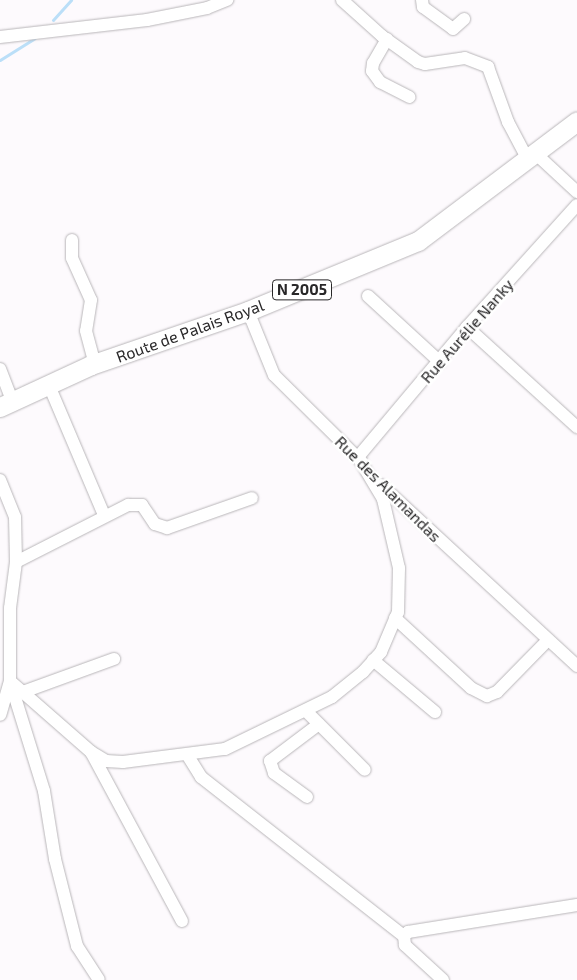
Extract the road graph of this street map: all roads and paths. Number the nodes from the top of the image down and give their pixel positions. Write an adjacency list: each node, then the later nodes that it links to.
1 (227, 0): 5 (street)
2 (342, 0): 6 (street)
3 (422, 0): 4 (street)
4 (464, 20)
5 (0, 37)
6 (387, 39): 7 (street); 9 (street)
7 (409, 97)
8 (577, 121): 9 (main road, Route de Palais Royal / N 2005)
9 (532, 157): 10 (street); 14 (main road, Route de Palais Royal / N 2005)
10 (577, 192)
11 (577, 205): 15 (street, Rue Aurélie Nanky)
12 (72, 240): 17 (street)
13 (368, 296): 16 (street)
14 (248, 311): 17 (main road, Route de Palais Royal / N 2005); 22 (street, Rue des Alamandas)
15 (467, 327): 16 (street, Rue Aurélie Nanky); 21 (street)
16 (440, 362): 22 (street, Rue Aurélie Nanky)
17 (96, 364): 19 (main road, Route de Palais Royal / N 2005)
18 (0, 369): 20 (street)
19 (48, 383): 20 (main road, Route de Palais Royal / N 2005); 25 (street)
20 (6, 404)
21 (577, 427)
22 (358, 457): 27 (street); 28 (street, Rue des Alamandas)
23 (0, 480): 26 (street)
24 (252, 498): 25 (street)
25 (104, 515): 26 (street)
26 (16, 562): 32 (street)
27 (395, 618): 28 (street); 30 (street)
28 (548, 640): 31 (street, Rue des Alamandas)
29 (114, 659): 33 (street)
30 (373, 660): 34 (street); 35 (street)
31 (577, 666)
32 (10, 682): 33 (street); 36 (street); 45 (street)
33 (23, 692): 38 (street)
34 (306, 711): 37 (street); 39 (street)
35 (434, 712)
36 (0, 715)
37 (320, 724): 40 (street); 41 (street)
38 (91, 752): 39 (street); 43 (street)
39 (188, 756): 44 (street)
40 (365, 770)
41 (307, 797)
42 (577, 905): 44 (street)
43 (182, 921)
44 (408, 933): 46 (street)
45 (99, 980)
46 (443, 980)

